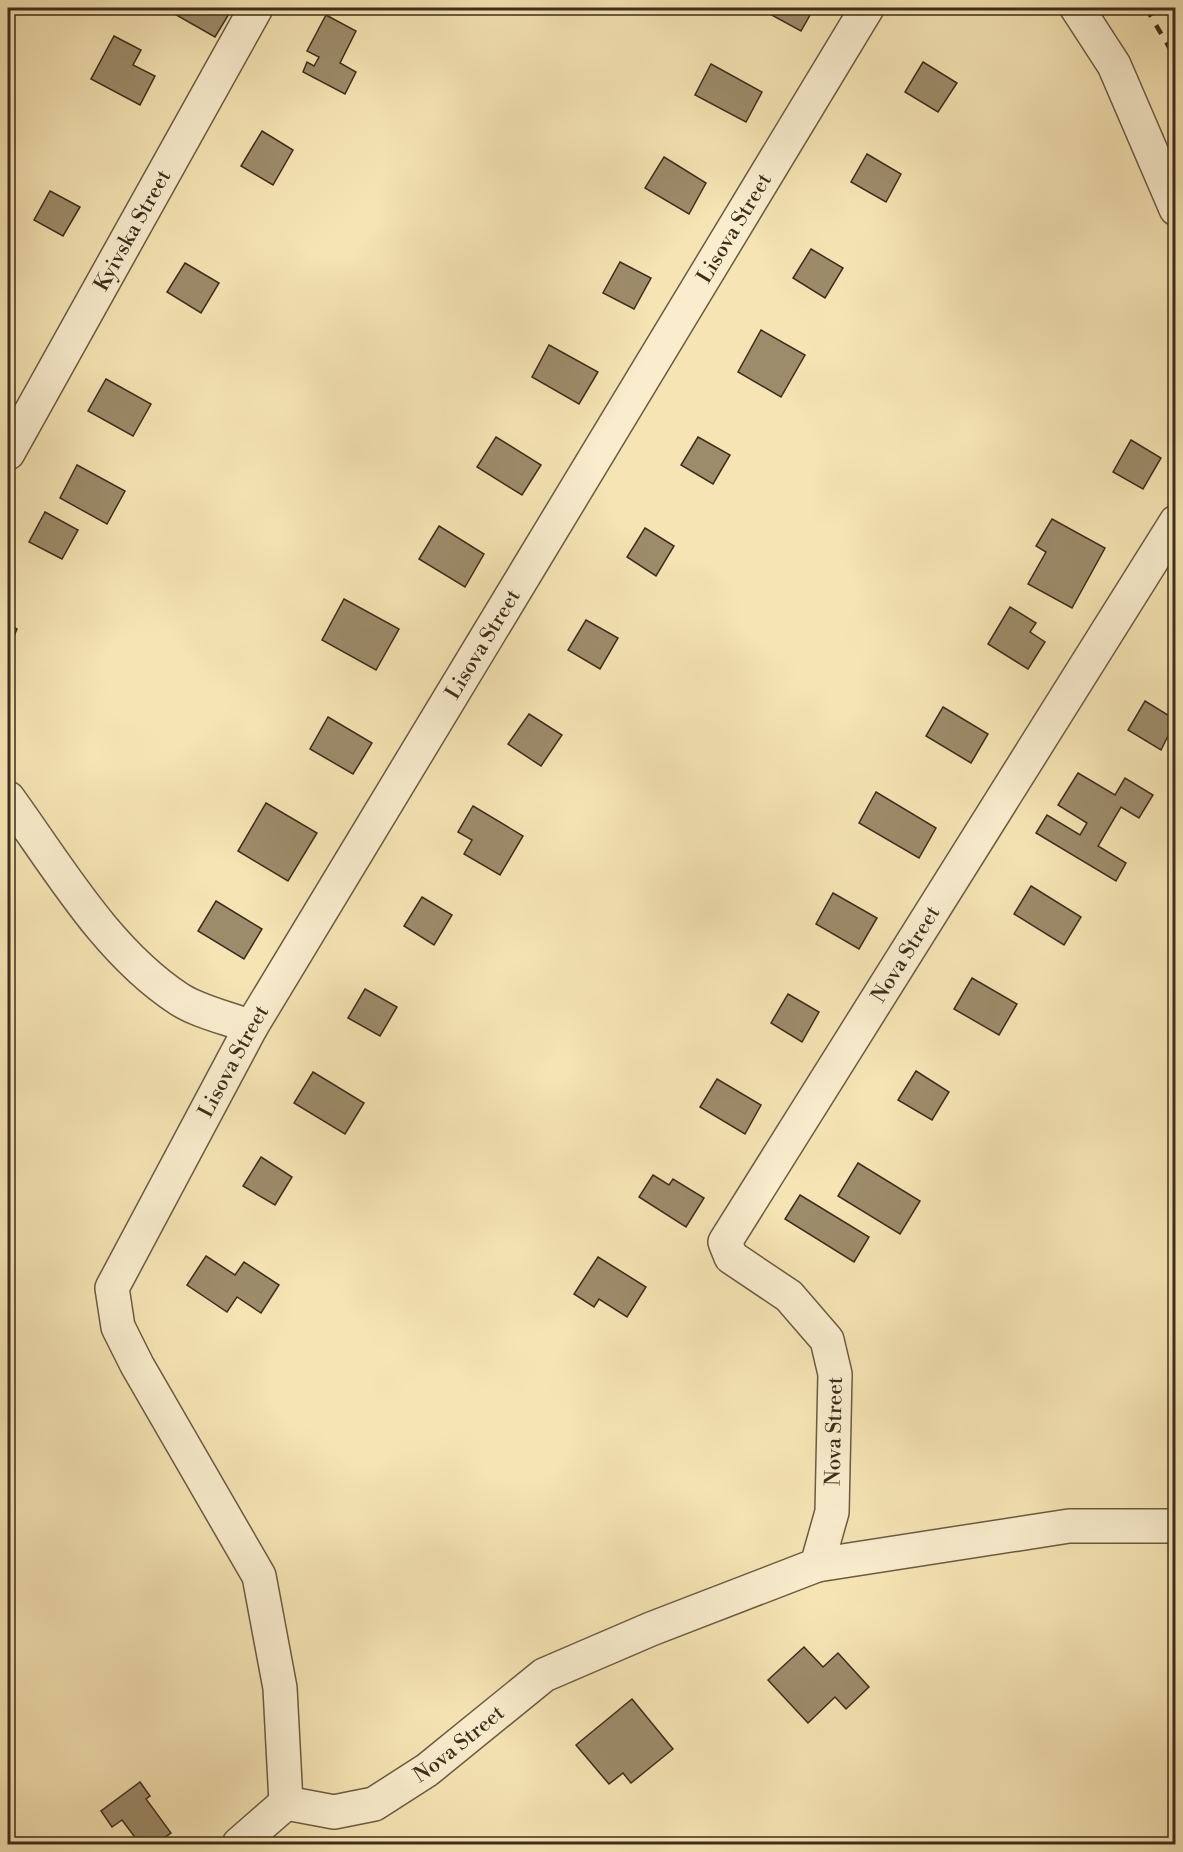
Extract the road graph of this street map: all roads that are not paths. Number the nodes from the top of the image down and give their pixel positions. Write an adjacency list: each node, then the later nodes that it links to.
1 (256, 8): 5 (street, Kyivska Street)
2 (867, 8): 8 (street, Lisova Street)
3 (1077, 8): 4 (street)
4 (1176, 209)
5 (8, 453)
6 (1176, 522): 10 (street, Nova Street)
7 (8, 798): 8 (street)
8 (251, 1027): 11 (street, Lisova Street)
9 (1176, 1526): 10 (street)
10 (817, 1565): 11 (street, Nova Street)
11 (286, 1803): 12 (street)
12 (239, 1845)

